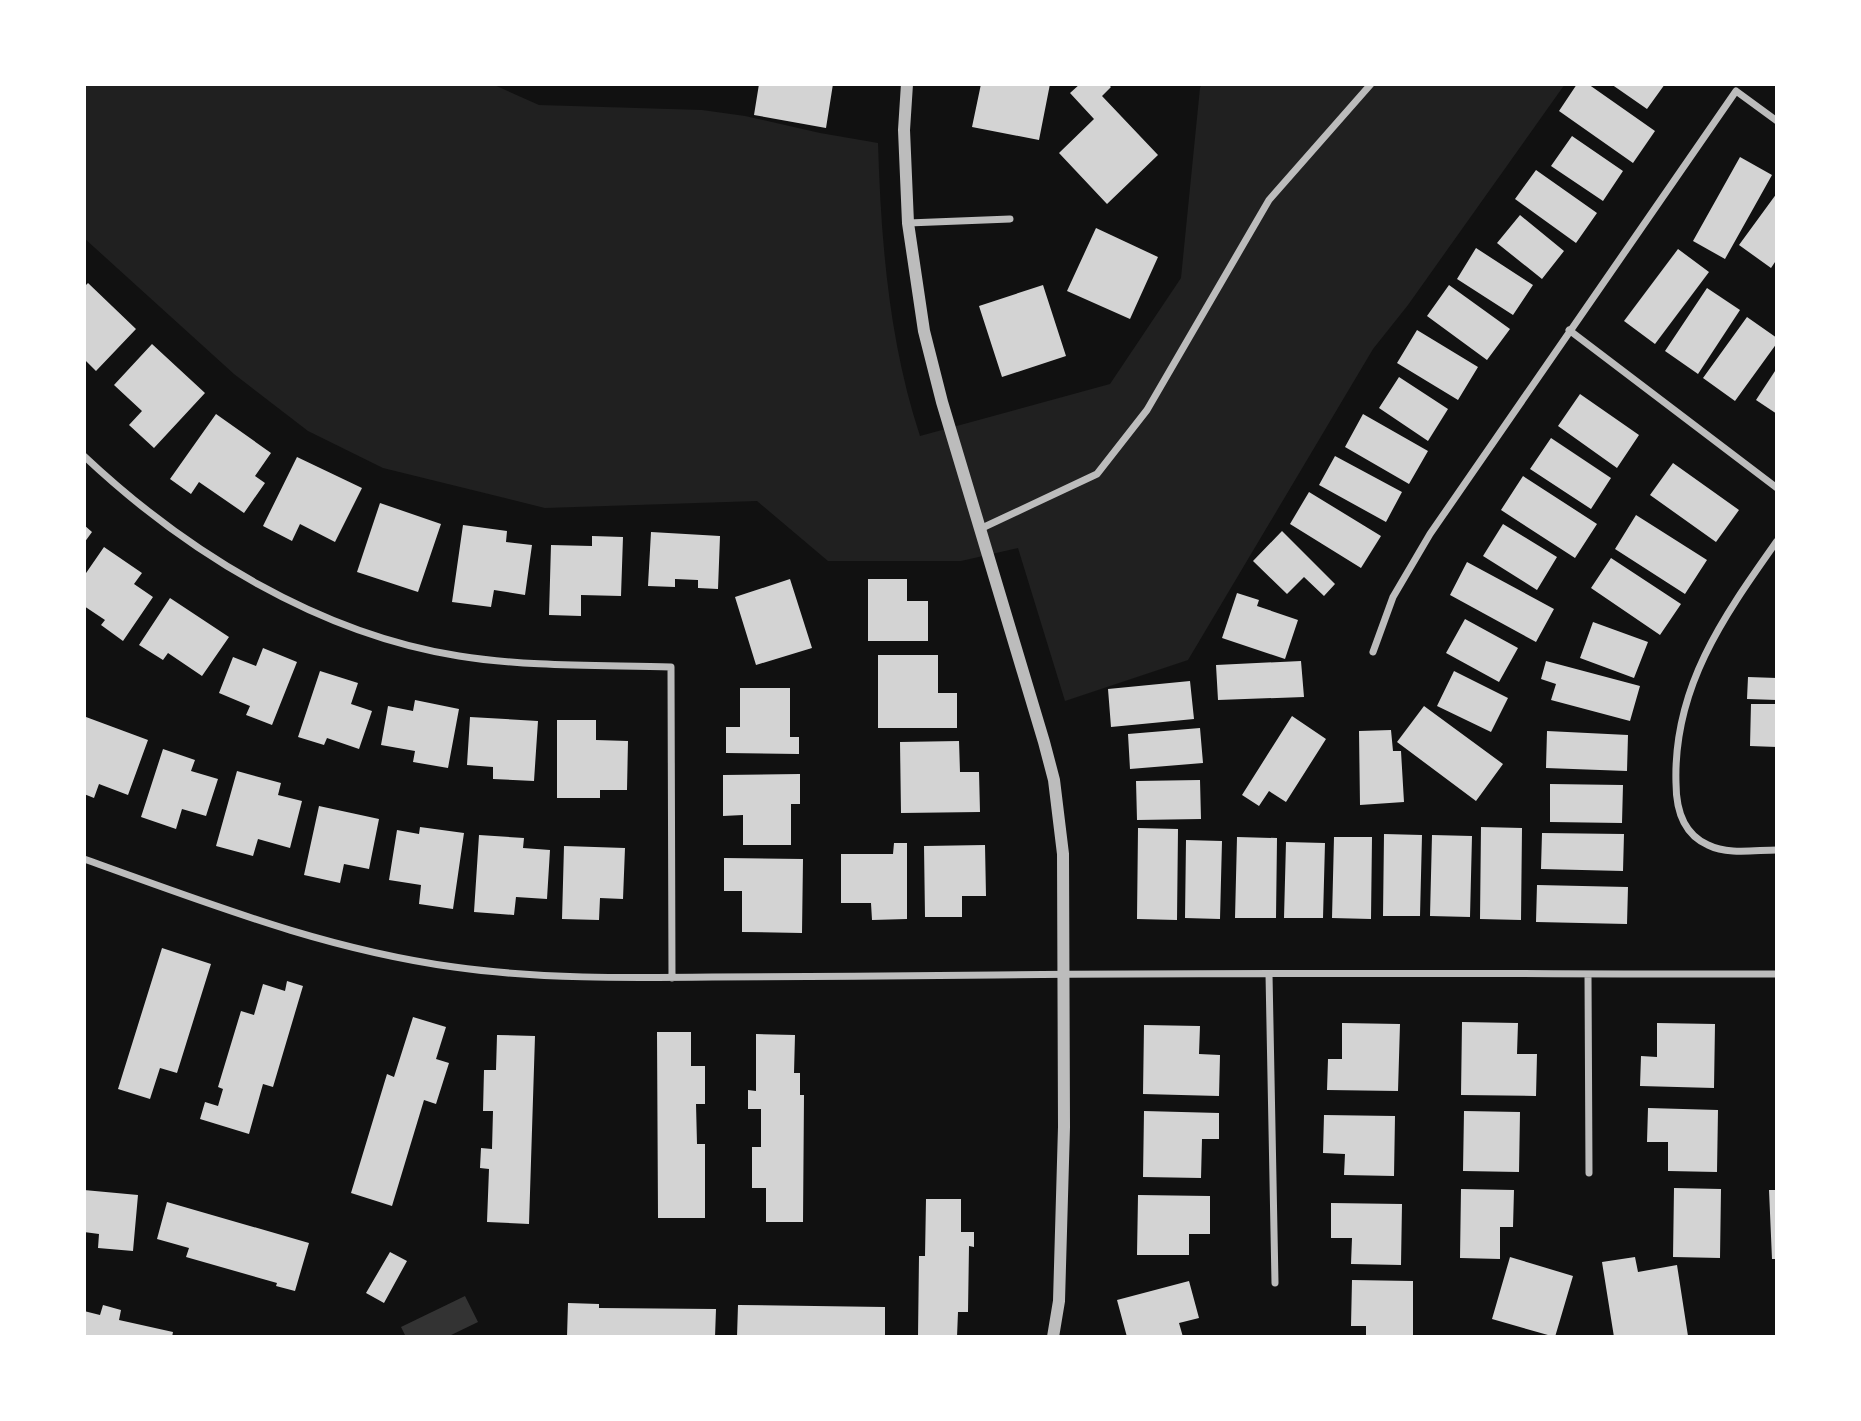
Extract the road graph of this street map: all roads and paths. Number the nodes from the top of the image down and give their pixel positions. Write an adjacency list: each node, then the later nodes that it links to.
1 (907, 84): 5 (street)
2 (1371, 84): 9 (street)
3 (1777, 121): 6 (street)
4 (1010, 219): 5 (street)
5 (908, 223): 9 (street)
6 (1569, 330): 8 (street); 11 (street)
7 (84, 456): 18 (street)
8 (1777, 488)
9 (982, 528): 14 (street)
10 (1777, 541): 12 (street)
11 (1373, 652)
12 (1777, 850)
13 (84, 859): 18 (street)
14 (1064, 974): 15 (street); 18 (street); 21 (street)
15 (1269, 974): 16 (street); 20 (street)
16 (1588, 974): 17 (street); 19 (street)
17 (1777, 974)
18 (672, 978)
19 (1589, 1173)
20 (1275, 1283)
21 (1053, 1337)

